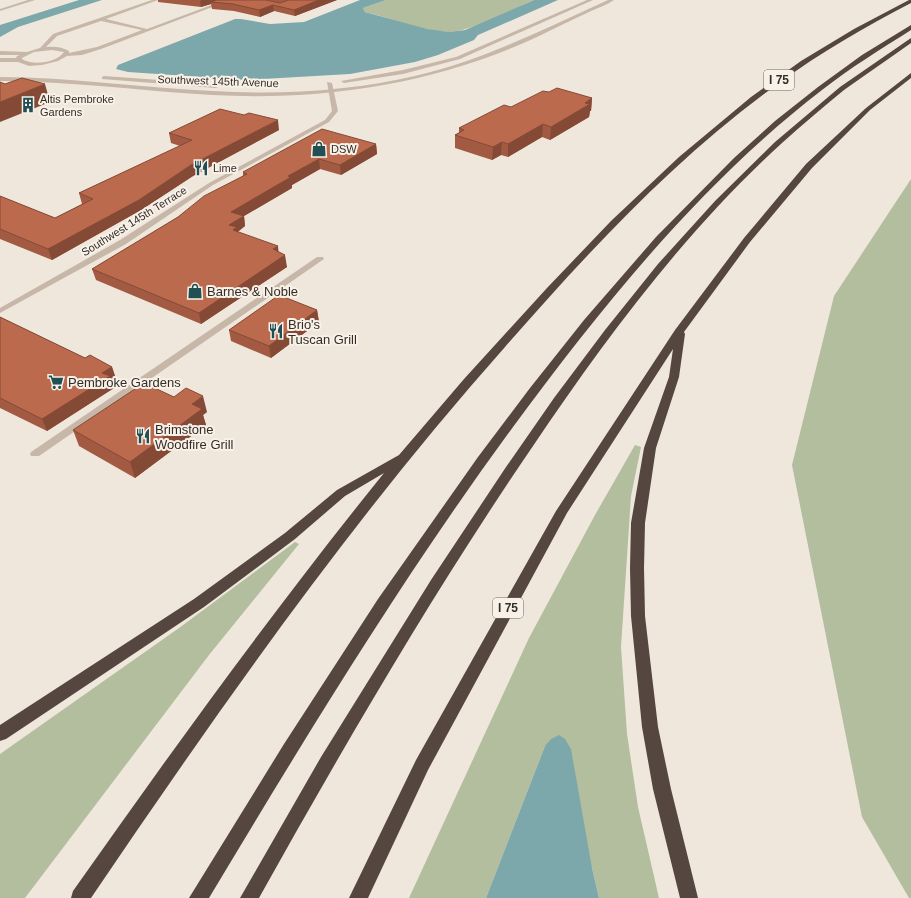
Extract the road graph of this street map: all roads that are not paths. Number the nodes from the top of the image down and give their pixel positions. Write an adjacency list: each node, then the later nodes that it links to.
1 (33, 0): 7 (street)
2 (156, 0): 8 (street)
3 (229, 0): 10 (street)
4 (591, 0): 22 (street, Southwest 145th Avenue)
5 (612, 0): 22 (street, Southwest 145th Avenue)
6 (911, 1): 27 (highway, I 75)
7 (0, 10)
8 (100, 19): 10 (street); 12 (street)
9 (911, 27): 30 (highway)
10 (147, 30): 15 (street)
11 (911, 40): 31 (highway)
12 (42, 49): 14 (street); 15 (street)
13 (0, 53): 14 (street)
14 (27, 53): 17 (street)
15 (66, 55): 17 (street)
16 (0, 60): 17 (street)
17 (19, 60)
18 (26, 73): 21 (street, Southwest 145th Avenue)
19 (911, 75): 25 (highway, I 75)
20 (0, 78): 22 (street, Southwest 145th Avenue)
21 (226, 86)
22 (327, 86): 24 (street, Southwest 145th Terrace)
23 (320, 259): 26 (street)
24 (0, 311)
25 (680, 330): 32 (highway, I 75); 33 (highway)
26 (35, 454)
27 (406, 455): 28 (highway); 29 (highway, I 75)
28 (0, 734)
29 (80, 898)
30 (198, 898)
31 (249, 898)
32 (358, 898)
33 (689, 898)

